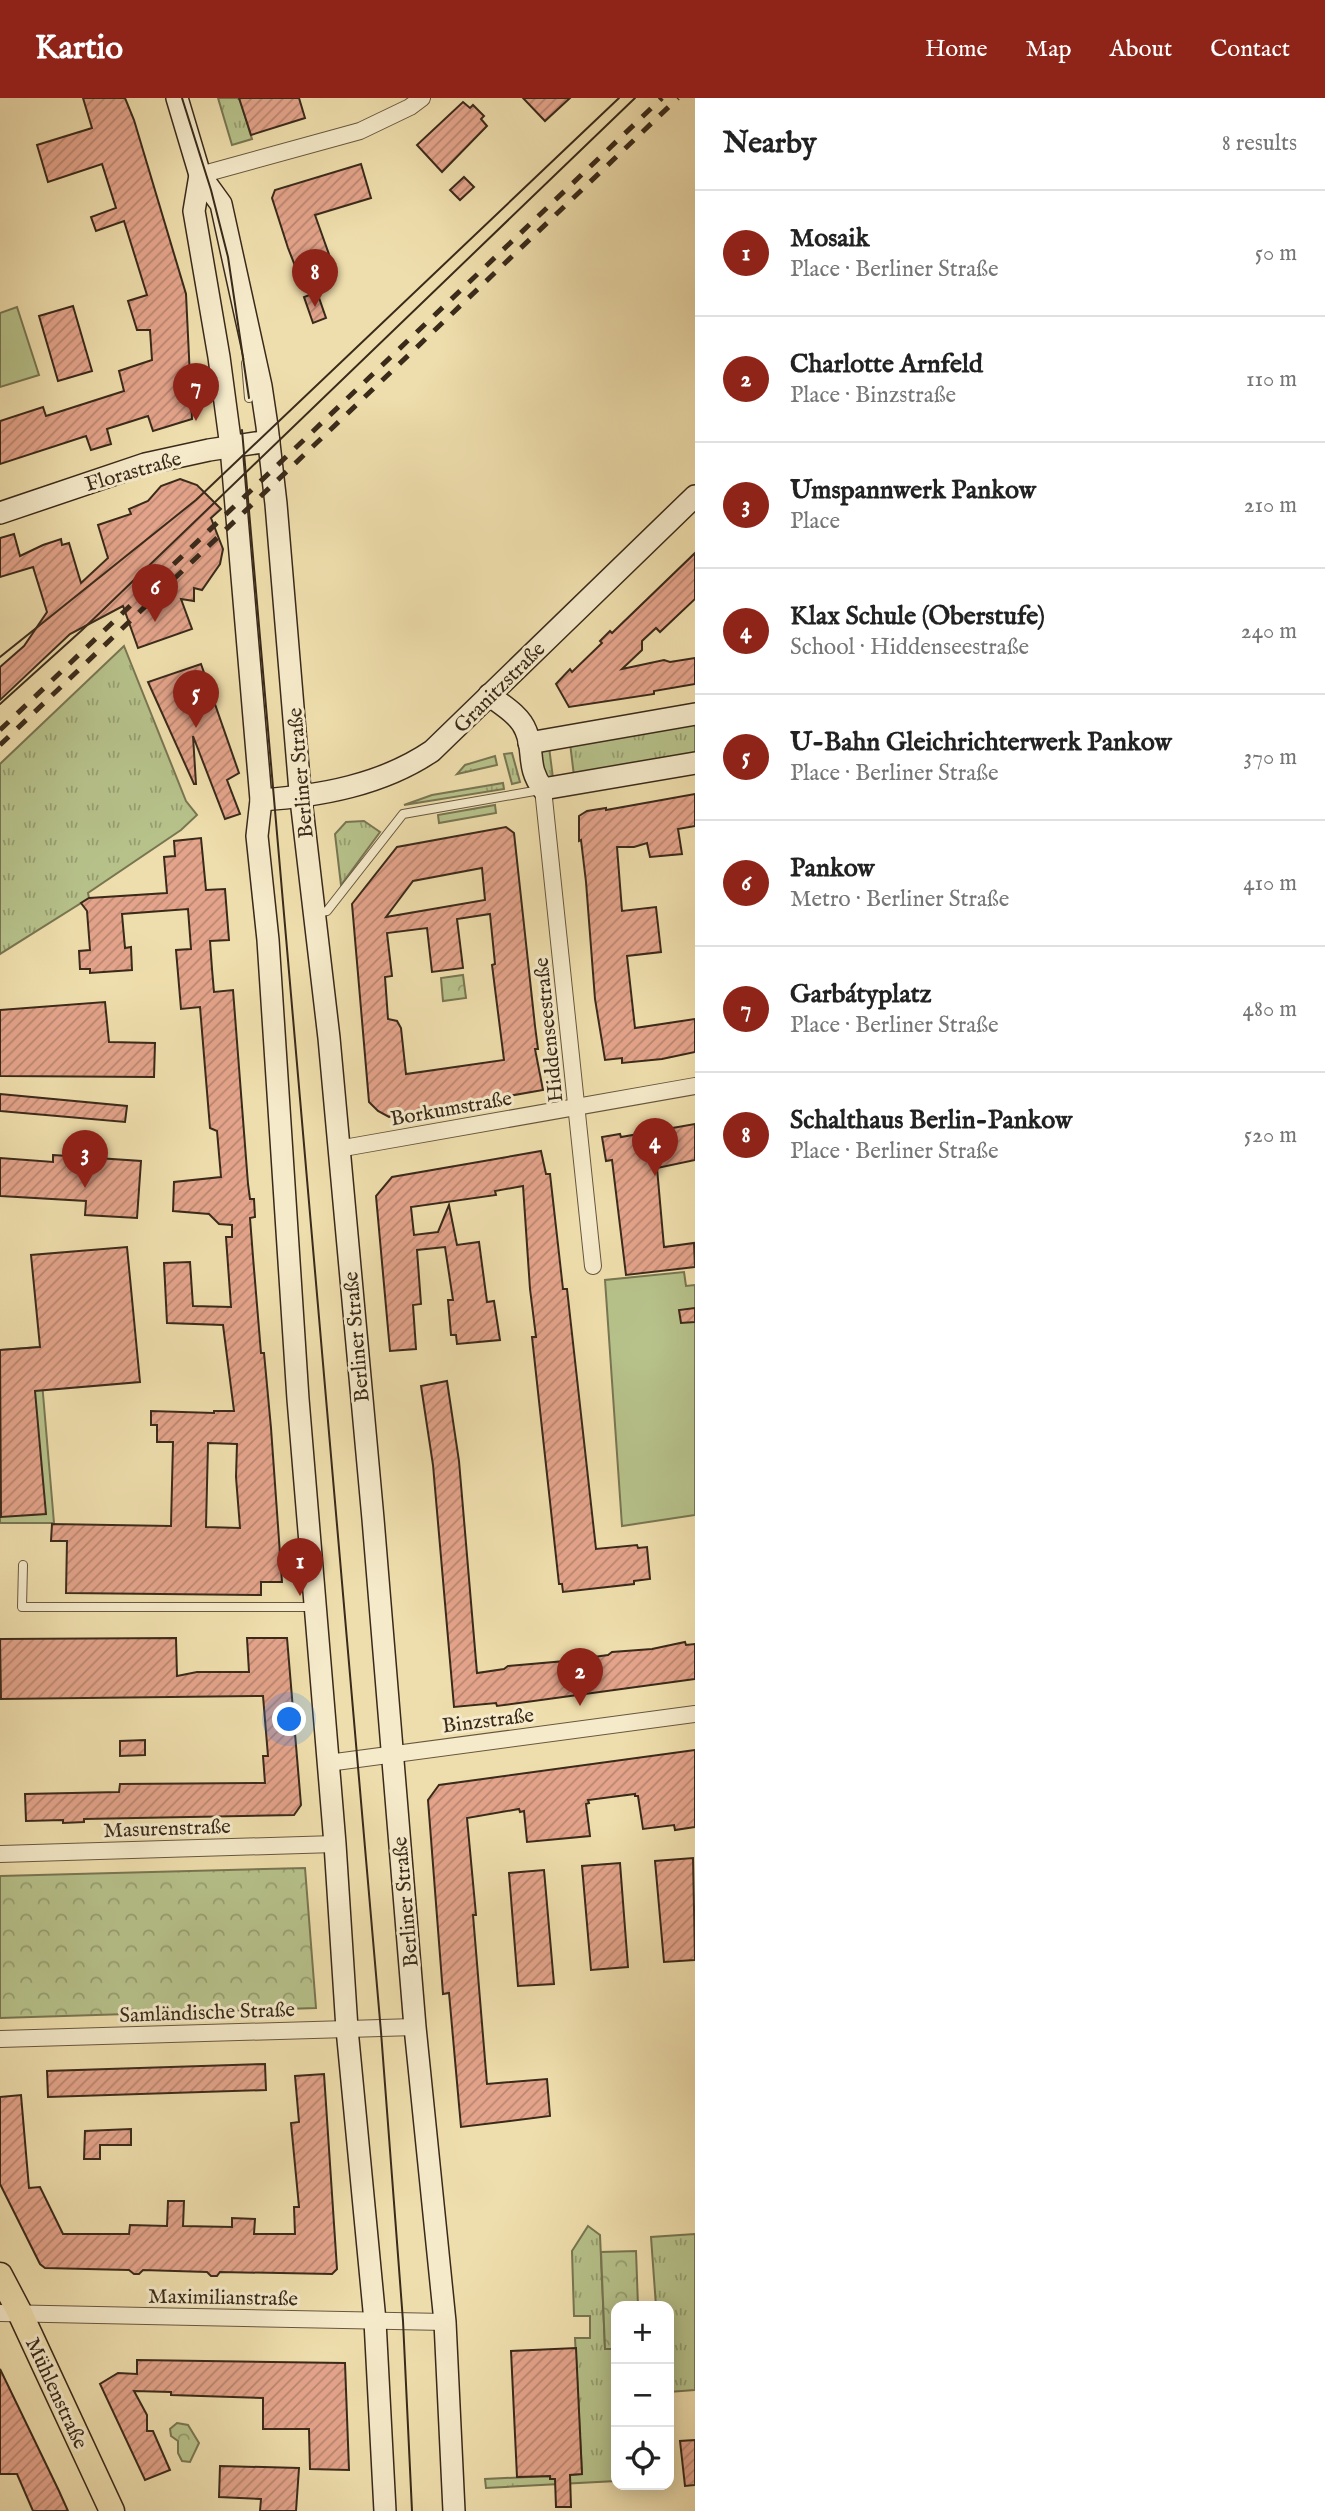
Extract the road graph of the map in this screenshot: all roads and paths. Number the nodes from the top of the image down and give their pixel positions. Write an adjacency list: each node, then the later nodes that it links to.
1 (177, 98): 3 (main road, Berliner Straße)
2 (422, 98): 3 (street)
3 (200, 175): 4 (main road, Berliner Straße); 7 (main road, Berliner Straße)
4 (240, 285): 5 (lane); 6 (main road, Berliner Straße)
5 (248, 398)
6 (269, 441): 7 (main road, Florastraße); 15 (main road, Berliner Straße)
7 (231, 447): 9 (main road, Florastraße); 16 (main road, Berliner Straße)
8 (695, 496): 10 (main road, Granitzstraße)
9 (0, 513)
10 (489, 695): 12 (main road); 15 (main road, Granitzstraße)
11 (695, 714): 12 (main road)
12 (529, 743): 14 (main road)
13 (695, 763): 14 (main road)
14 (544, 789): 17 (lane); 19 (street, Hiddenseestraße)
15 (301, 797): 16 (main road, Granitzstraße); 17 (main road, Berliner Straße)
16 (261, 800): 23 (main road, Berliner Straße)
17 (313, 913): 20 (main road, Berliner Straße)
18 (695, 1086): 19 (street, Borkumstraße)
19 (577, 1107): 20 (street, Borkumstraße); 21 (street, Hiddenseestraße)
20 (338, 1149): 25 (main road, Berliner Straße)
21 (593, 1266)
22 (23, 1565): 23 (lane)
23 (315, 1607): 26 (main road, Berliner Straße)
24 (695, 1714): 25 (street, Binzstraße)
25 (392, 1754): 26 (street, Binzstraße); 29 (main road, Berliner Straße)
26 (328, 1763): 27 (main road, Berliner Straße)
27 (335, 1844): 28 (street, Masurenstraße); 30 (main road, Berliner Straße)
28 (0, 1854)
29 (415, 2027): 30 (street, Samländische Straße); 35 (main road, Berliner Straße)
30 (347, 2029): 31 (street, Samländische Straße); 34 (main road, Berliner Straße)
31 (0, 2039)
32 (0, 2276): 33 (main road, Mühlenstraße)
33 (10, 2313): 34 (street, Maximilianstraße); 36 (main road, Mühlenstraße)
34 (375, 2321): 35 (street, Maximilianstraße); 37 (main road, Berliner Straße)
35 (445, 2322): 38 (main road, Berliner Straße)
36 (112, 2511)
37 (385, 2511)
38 (454, 2511)

